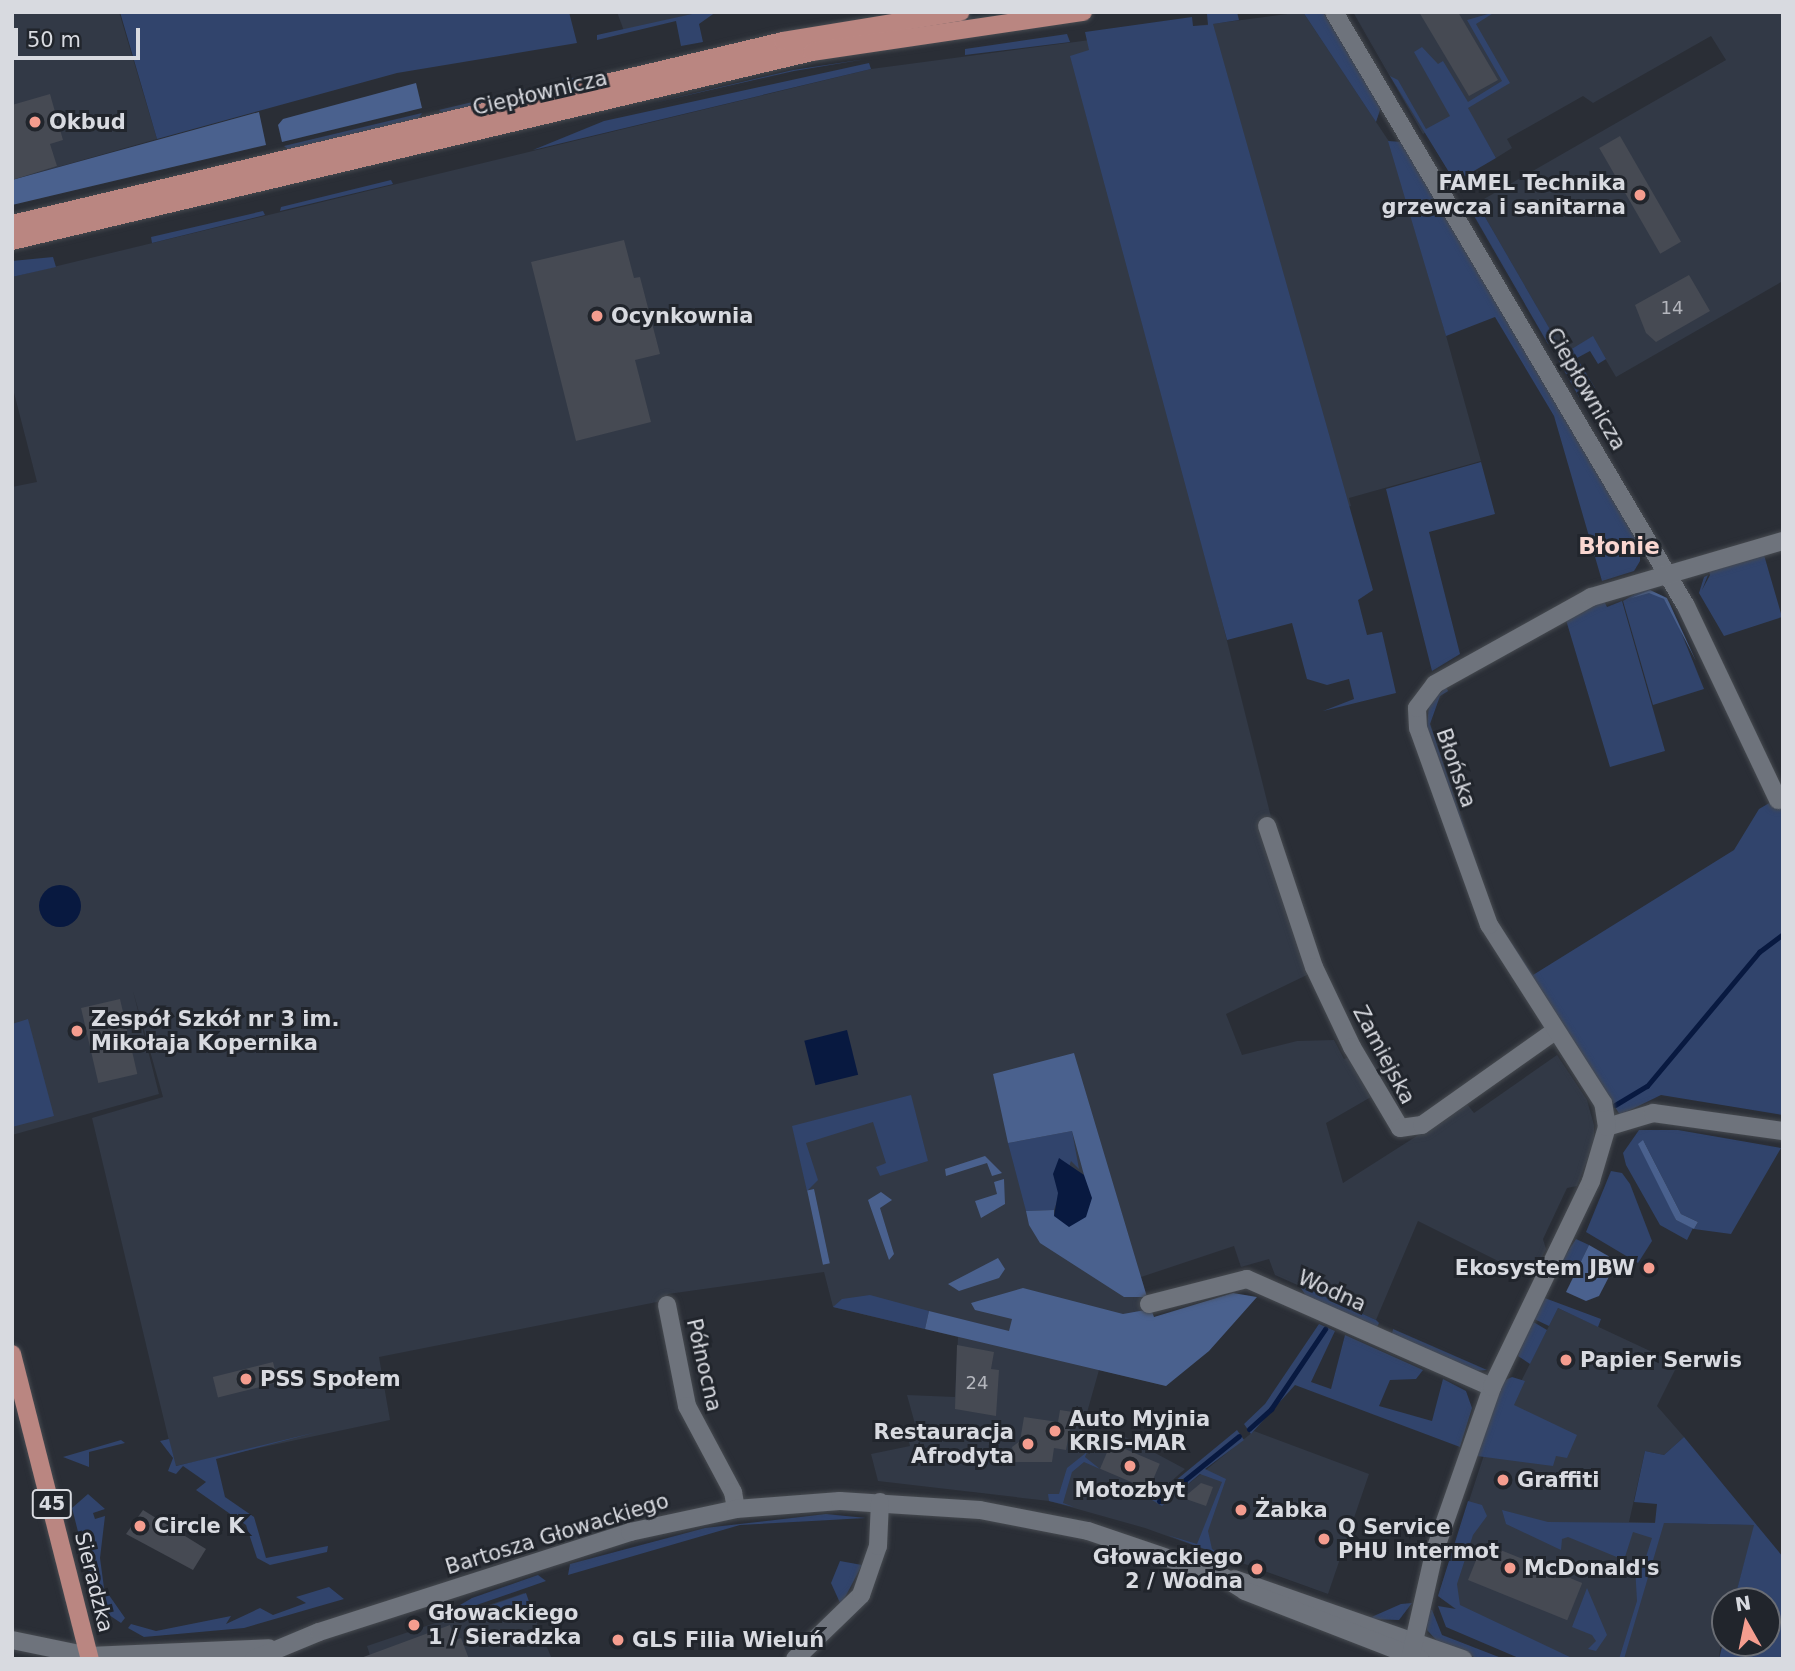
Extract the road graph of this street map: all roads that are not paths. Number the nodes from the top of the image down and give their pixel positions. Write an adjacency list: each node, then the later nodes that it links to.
1 (961, 12): 4 (main road, Ciepłownicza)
2 (1083, 12): 5 (main road, Ciepłownicza)
3 (1334, 12): 7 (street, Ciepłownicza)
4 (12, 224)
5 (12, 241)
6 (1783, 541): 7 (street, Błońska)
7 (1666, 574): 8 (street, Ciepłownicza); 10 (street, Błońska)
8 (1777, 800)
9 (1267, 826): 10 (street, Zamiejska)
10 (1555, 1031): 11 (street, Błońska)
11 (1607, 1127): 12 (street); 16 (street)
12 (1783, 1131)
13 (1149, 1304): 16 (street, Wodna)
14 (667, 1305): 18 (street, Północna)
15 (12, 1354): 22 (main road, Sieradzka / 45)
16 (1492, 1387): 21 (street)
17 (880, 1502): 18 (street, Bartosza Głowackiego); 21 (street, Bartosza Głowackiego); 24 (street)
18 (736, 1509): 20 (street, Bartosza Głowackiego)
19 (12, 1640): 22 (street, Bartosza Głowackiego)
20 (275, 1647): 22 (street, Bartosza Głowackiego); 23 (street, Bartosza Głowackiego)
21 (1413, 1653): 25 (street, Bartosza Głowackiego)
22 (90, 1657)
23 (254, 1659)
24 (795, 1659)
25 (1464, 1659)

